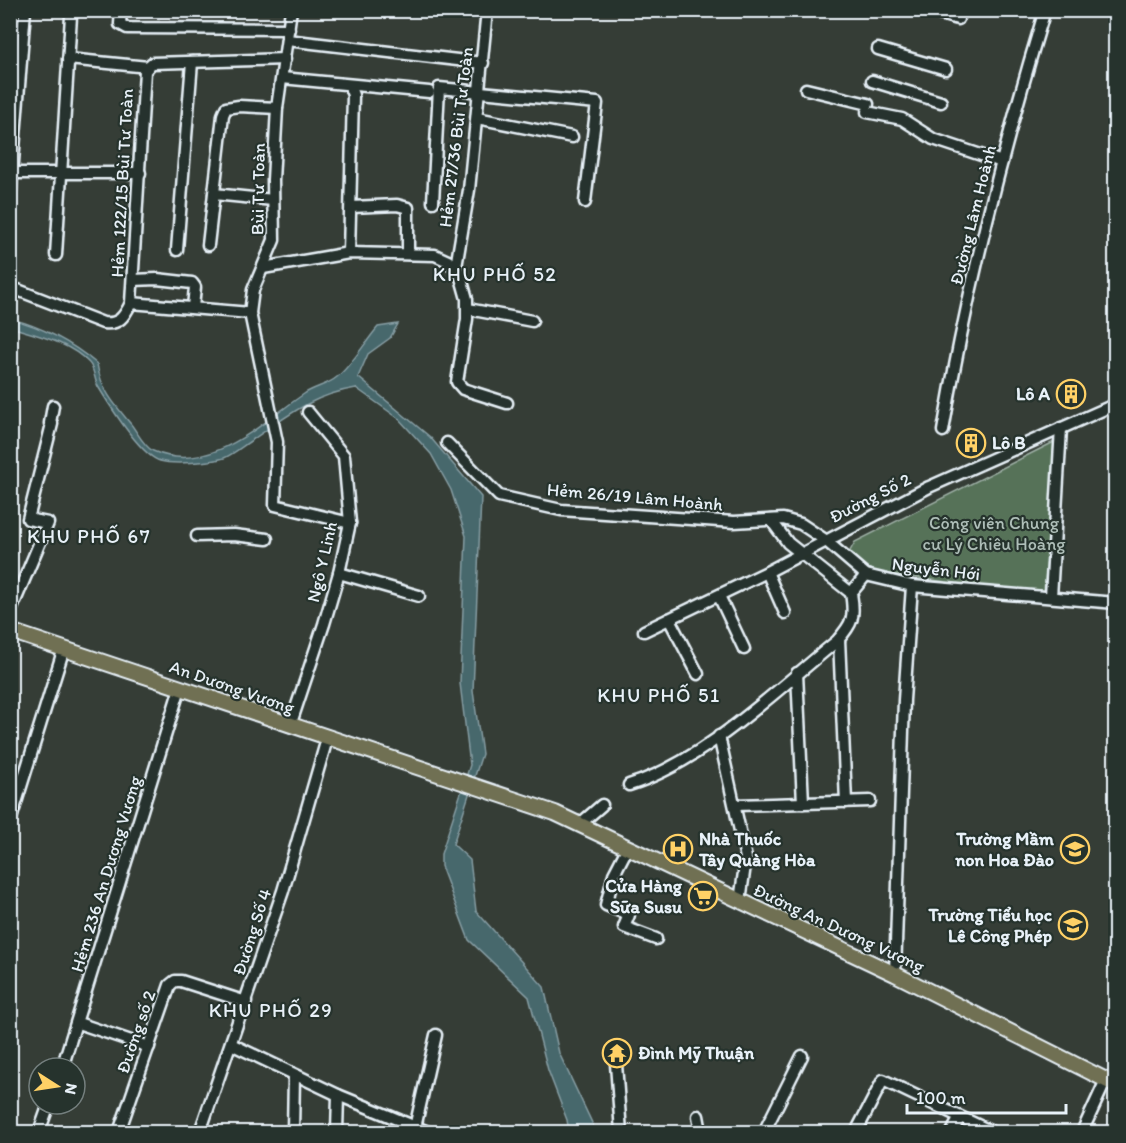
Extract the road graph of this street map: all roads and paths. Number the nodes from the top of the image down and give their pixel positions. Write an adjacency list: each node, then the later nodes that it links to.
1 (25, 10): 30 (street)
2 (121, 10): 9 (street)
3 (291, 10): 9 (street, Bùi Tư Toàn)
4 (487, 10): 14 (street, Hẻm 27/36 Bùi Tư Toàn)
5 (925, 10): 8 (street)
6 (1045, 10): 27 (street, Đường Lâm Hoành)
7 (71, 16): 11 (street)
8 (958, 19)
9 (288, 34): 12 (street, Bùi Tư Toàn); 14 (street)
10 (878, 49): 16 (street)
11 (68, 59): 15 (street); 28 (street)
12 (285, 59): 13 (street); 17 (street, Bùi Tư Toàn)
13 (192, 62): 15 (street); 38 (street)
14 (483, 63): 21 (street, Hẻm 27/36 Bùi Tư Toàn)
15 (148, 67): 29 (street, Hẻm 122/15 Bùi Tư Toàn)
16 (946, 69)
17 (282, 78): 19 (street); 24 (street, Bùi Tư Toàn)
18 (872, 81): 23 (street)
19 (349, 85): 22 (street); 36 (street)
20 (806, 89): 27 (street)
21 (480, 91): 25 (street, Hẻm 27/36 Bùi Tư Toàn); 34 (street); 35 (street)
22 (429, 92)
23 (941, 102)
24 (277, 108): 31 (street); 33 (street, Bùi Tư Toàn)
25 (477, 118): 26 (street); 42 (street, Hẻm 27/36 Bùi Tư Toàn)
26 (572, 137)
27 (1002, 162): 56 (street, Đường Lâm Hoành)
28 (61, 172): 29 (street); 30 (street); 41 (street)
29 (140, 172): 44 (street, Hẻm 122/15 Bùi Tư Toàn)
30 (11, 173): 32 (street)
31 (214, 194): 33 (street); 37 (street)
32 (10, 200)
33 (273, 200): 43 (street, Bùi Tư Toàn)
34 (585, 201)
35 (433, 202)
36 (351, 207): 39 (street); 40 (street)
37 (208, 245)
38 (177, 250)
39 (349, 253): 40 (street); 43 (street)
40 (408, 254): 42 (street)
41 (56, 255)
42 (456, 267): 48 (street)
43 (263, 268): 49 (street, Bùi Tư Toàn)
44 (133, 280): 46 (street, Hẻm 122/15 Bùi Tư Toàn); 47 (street)
45 (10, 287): 46 (street)
46 (131, 303): 47 (street)
47 (193, 307): 49 (street)
48 (468, 309): 50 (street); 51 (street)
49 (250, 313): 59 (street, Bùi Tư Toàn)
50 (532, 321)
51 (507, 403)
52 (1116, 404): 55 (street, Đường Số 2)
53 (53, 406): 74 (street)
54 (308, 412): 59 (street, Ngô Y Linh)
55 (1061, 428): 62 (street, Đường Số 2); 72 (street)
56 (943, 431)
57 (447, 443): 58 (street, Hẻm 26/19 Lâm Hoành)
58 (771, 520): 62 (street, Nguyễn Hới); 63 (street)
59 (350, 523): 65 (street, Ngô Y Linh)
60 (197, 536): 61 (street)
61 (267, 539)
62 (825, 540): 63 (street, Đường Số 2); 66 (street, Nguyễn Hới)
63 (801, 554): 64 (street, Đường Số 2); 69 (street)
64 (767, 572): 71 (street, Đường Số 2); 75 (street)
65 (339, 573): 70 (street); 85 (street, Ngô Y Linh)
66 (866, 575): 67 (street, Nguyễn Hới); 69 (street)
67 (912, 586): 72 (street, Nguyễn Hới); 100 (street)
68 (1116, 590): 73 (street)
69 (851, 593): 79 (street)
70 (419, 596)
71 (719, 596): 76 (street, Đường Số 2); 81 (street)
72 (1050, 597): 73 (street, Nguyễn Hới)
73 (1115, 603)
74 (10, 614)
75 (785, 614)
76 (669, 619): 78 (street, Đường Số 2); 83 (street)
77 (10, 631): 80 (main road, An Dương Vương)
78 (644, 631)
79 (839, 639): 82 (street); 91 (street)
80 (64, 648): 84 (main road, An Dương Vương); 95 (street)
81 (744, 650)
82 (797, 673): 86 (street); 92 (street)
83 (698, 674)
84 (180, 688): 85 (main road, An Dương Vương); 102 (street, Hẻm 236 An Dương Vương)
85 (290, 726): 87 (main road, An Dương Vương)
86 (719, 736): 89 (street); 94 (street)
87 (327, 739): 88 (main road, An Dương Vương); 101 (street, Đường Số 4)
88 (442, 776): 96 (main road, Đường An Dương Vương)
89 (629, 785)
90 (870, 801): 91 (street)
91 (846, 802): 92 (street)
92 (803, 803): 94 (street)
93 (602, 805): 96 (street)
94 (736, 805): 98 (street)
95 (10, 822)
96 (580, 824): 97 (main road, Đường An Dương Vương)
97 (628, 847): 98 (main road, Đường An Dương Vương); 99 (street)
98 (740, 901): 100 (main road, Đường An Dương Vương)
99 (656, 939)
100 (895, 974): 110 (main road, Đường An Dương Vương)
101 (246, 1002): 104 (street, Đường Số 4); 105 (street, Đường số 2)
102 (78, 1023): 105 (street); 106 (street, Hẻm 236 An Dương Vương)
103 (436, 1035): 115 (street)
104 (231, 1044): 109 (street); 118 (street, Đường Số 4)
105 (149, 1047): 117 (street, Đường số 2)
106 (66, 1056)
107 (802, 1056): 124 (street)
108 (616, 1064): 122 (street)
109 (294, 1075): 111 (street); 119 (street)
110 (1111, 1083): 128 (street)
111 (338, 1095): 115 (street); 120 (street)
112 (45, 1116): 116 (street)
113 (698, 1116): 123 (street)
114 (960, 1117): 125 (street); 126 (street); 127 (street)
115 (414, 1130): 121 (street)
116 (39, 1132)
117 (119, 1132)
118 (200, 1132)
119 (293, 1132)
120 (337, 1132)
121 (429, 1132)
122 (621, 1132)
123 (701, 1132)
124 (764, 1132)
125 (856, 1132)
126 (952, 1132)
127 (992, 1132)
128 (1082, 1132)

